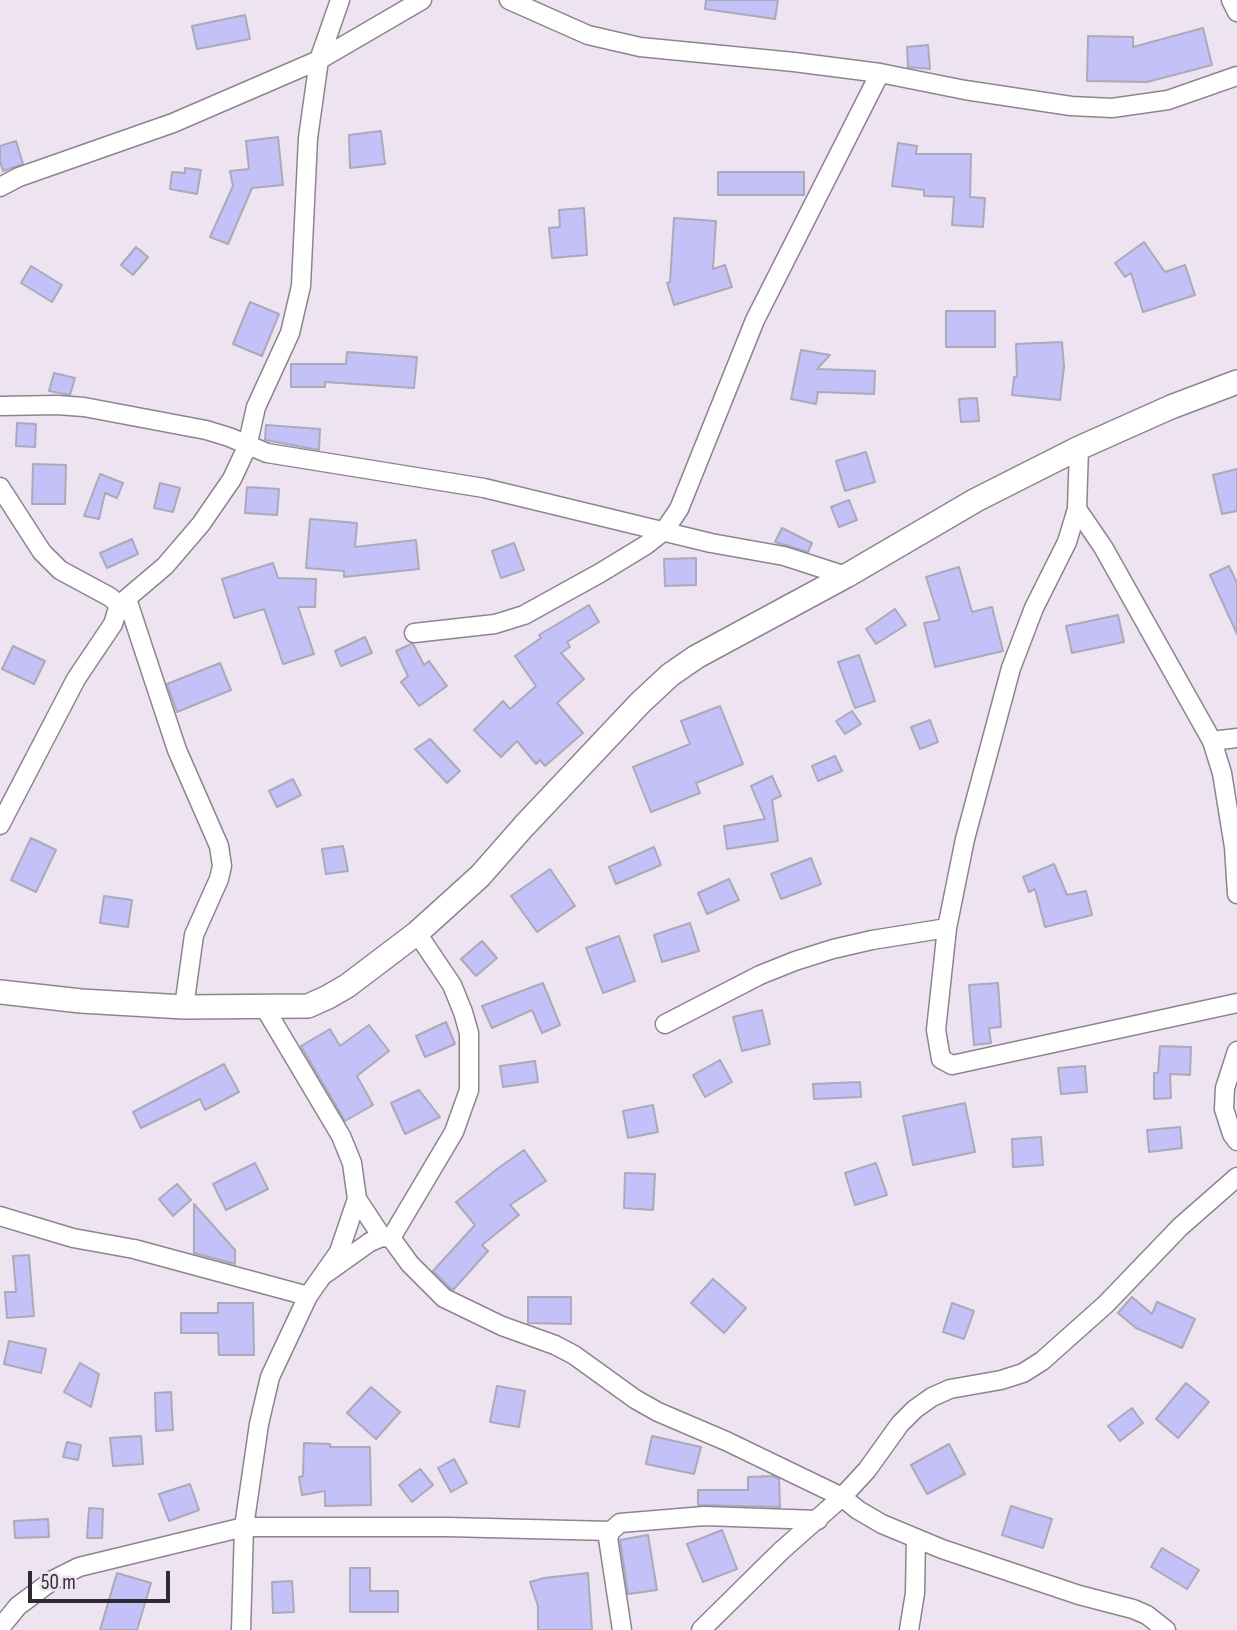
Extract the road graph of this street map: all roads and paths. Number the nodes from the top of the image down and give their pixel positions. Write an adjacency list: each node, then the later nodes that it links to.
1 (340, 0): 6 (street)
2 (422, 0): 6 (street)
3 (509, 0): 7 (street)
4 (1231, 0): 5 (street)
5 (1237, 12)
6 (319, 60): 9 (street); 12 (street)
7 (880, 73): 8 (street); 16 (street)
8 (1237, 76)
9 (0, 187)
10 (1237, 382): 13 (street)
11 (0, 406): 12 (street)
12 (247, 447): 16 (street); 18 (street)
13 (1079, 448): 15 (street); 17 (street)
14 (0, 487): 18 (street)
15 (1077, 509): 21 (street); 24 (street)
16 (664, 531): 17 (street); 19 (street)
17 (846, 576): 25 (street)
18 (123, 602): 22 (street); 29 (street)
19 (414, 633)
20 (1237, 738): 21 (street)
21 (1212, 741): 23 (street)
22 (0, 825)
23 (1237, 894)
24 (947, 928): 27 (street); 30 (street)
25 (417, 933): 28 (street); 36 (street)
26 (0, 992): 29 (street)
27 (1237, 1003)
28 (263, 1005): 29 (street); 34 (street)
29 (184, 1007)
30 (665, 1024)
31 (1237, 1051): 32 (street)
32 (1237, 1141)
33 (1237, 1177): 39 (street)
34 (357, 1199): 36 (street); 37 (street)
35 (0, 1216): 38 (street)
36 (386, 1238): 37 (street); 39 (street)
37 (325, 1274): 38 (street)
38 (308, 1296): 41 (street)
39 (842, 1497): 40 (street); 43 (street)
40 (818, 1520): 42 (street); 47 (street)
41 (244, 1527): 42 (street); 44 (street); 45 (street)
42 (611, 1531): 46 (street)
43 (916, 1538): 48 (street); 49 (street)
44 (0, 1628)
45 (241, 1630)
46 (622, 1630)
47 (701, 1630)
48 (909, 1630)
49 (1166, 1630)

